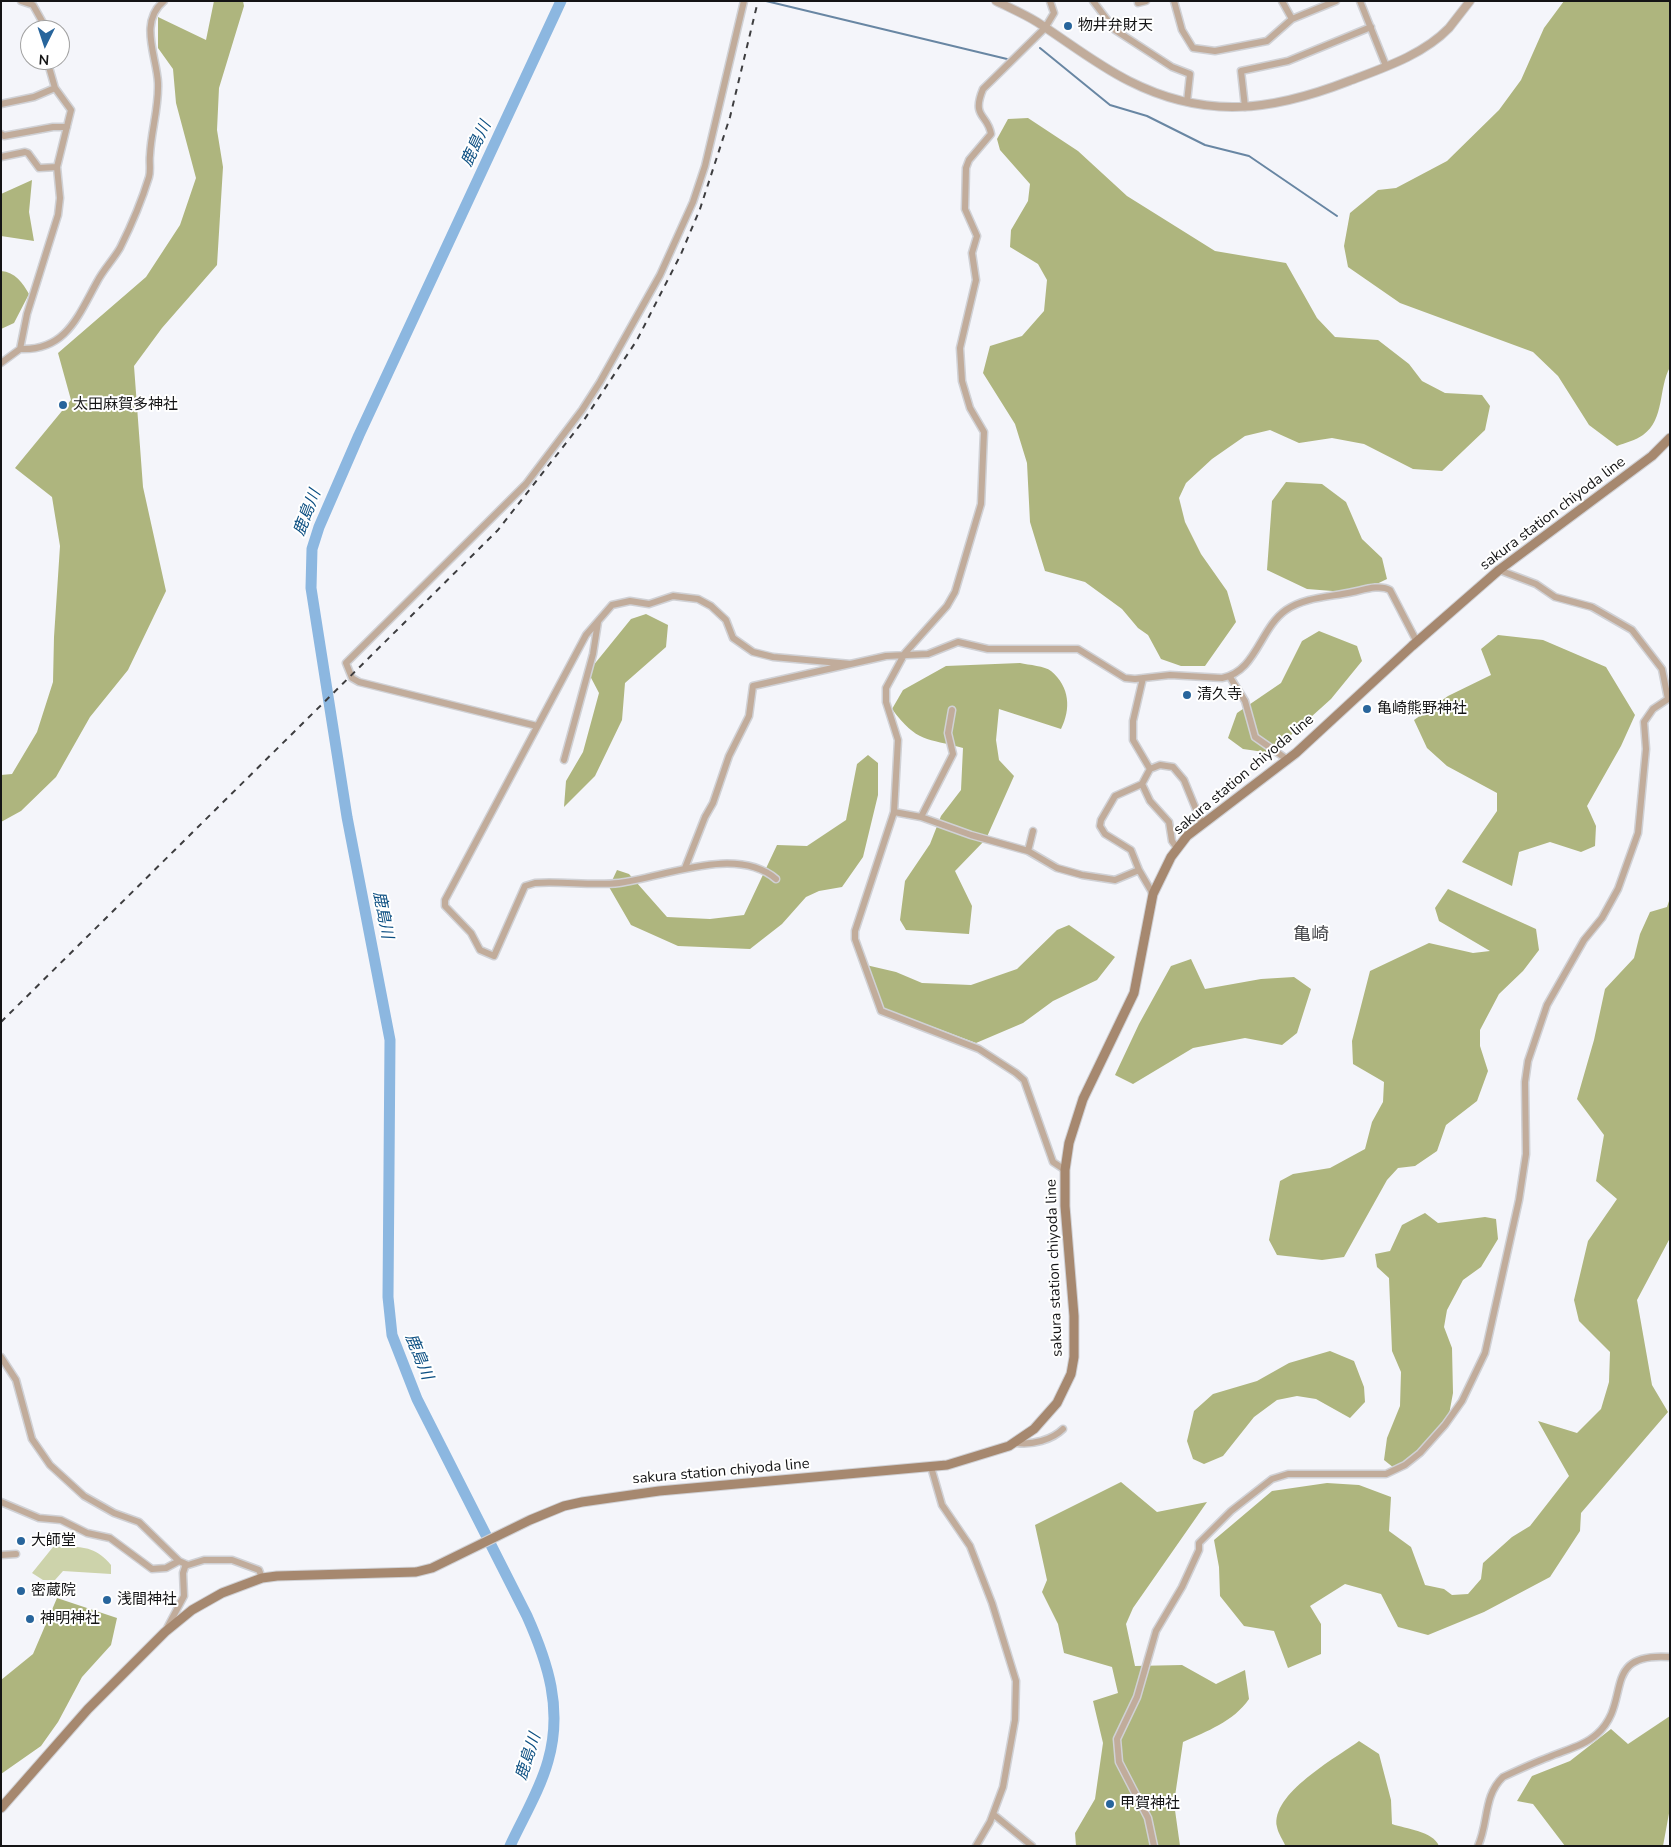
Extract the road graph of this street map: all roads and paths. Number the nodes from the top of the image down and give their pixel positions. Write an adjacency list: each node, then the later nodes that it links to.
1 (21, 1): 15 (street)
2 (164, 1): 28 (street)
3 (744, 1): 39 (street)
4 (996, 1): 16 (street)
5 (1050, 1): 16 (street)
6 (1093, 1): 21 (street)
7 (1138, 1): 8 (street)
8 (1146, 1)
9 (1174, 1): 14 (street)
10 (1282, 1): 14 (street)
11 (1336, 1): 14 (street)
12 (1360, 1): 17 (street)
13 (1470, 1): 18 (street)
14 (1292, 19)
15 (41, 20)
16 (1046, 28): 21 (street); 34 (street)
17 (1371, 28): 18 (street); 23 (street)
18 (1386, 66): 23 (street)
19 (50, 70): 20 (street)
20 (55, 88): 22 (street); 24 (street)
21 (1187, 102): 23 (street)
22 (1, 104)
23 (1245, 107)
24 (67, 127): 25 (street); 27 (street)
25 (1, 134)
26 (1, 157): 27 (street)
27 (57, 167): 28 (street)
28 (20, 349): 29 (street)
29 (1, 363)
30 (1670, 438): 31 (main road, sakura station chiyoda line)
31 (1499, 570): 33 (main road, sakura station chiyoda line); 70 (street)
32 (599, 621): 35 (street); 39 (street); 40 (street)
33 (1417, 642): 36 (street); 41 (main road, sakura station chiyoda line)
34 (904, 653): 35 (street); 37 (street); 44 (street)
35 (850, 664): 50 (street)
36 (1230, 677): 37 (street); 41 (street)
37 (1143, 678): 42 (street)
38 (952, 710): 45 (street)
39 (537, 726): 50 (street)
40 (564, 760)
41 (1288, 760): 46 (main road, sakura station chiyoda line)
42 (1150, 769): 43 (street); 46 (street)
43 (1142, 784): 48 (street); 51 (street)
44 (894, 812): 45 (street); 54 (street)
45 (920, 817): 49 (street)
46 (1202, 824): 48 (main road, sakura station chiyoda line)
47 (1033, 832): 49 (street)
48 (1177, 848): 53 (main road, sakura station chiyoda line)
49 (1028, 851): 51 (street)
50 (685, 868): 52 (street)
51 (1139, 870): 53 (street)
52 (776, 879)
53 (1153, 894): 54 (main road, sakura station chiyoda line)
54 (1065, 1170): 57 (main road, sakura station chiyoda line)
55 (1, 1357): 62 (street)
56 (1063, 1429): 57 (street)
57 (1017, 1443): 58 (main road, sakura station chiyoda line)
58 (931, 1467): 63 (main road, sakura station chiyoda line); 67 (street)
59 (1, 1502): 62 (street)
60 (16, 1554): 61 (street)
61 (1, 1555)
62 (182, 1563): 63 (street); 64 (street)
63 (262, 1578): 64 (main road, sakura station chiyoda line)
64 (165, 1632): 66 (main road, sakura station chiyoda line)
65 (1670, 1657): 71 (street)
66 (1, 1808)
67 (993, 1814): 68 (street); 69 (street)
68 (976, 1846)
69 (1032, 1846)
70 (1154, 1846)
71 (1478, 1846)

